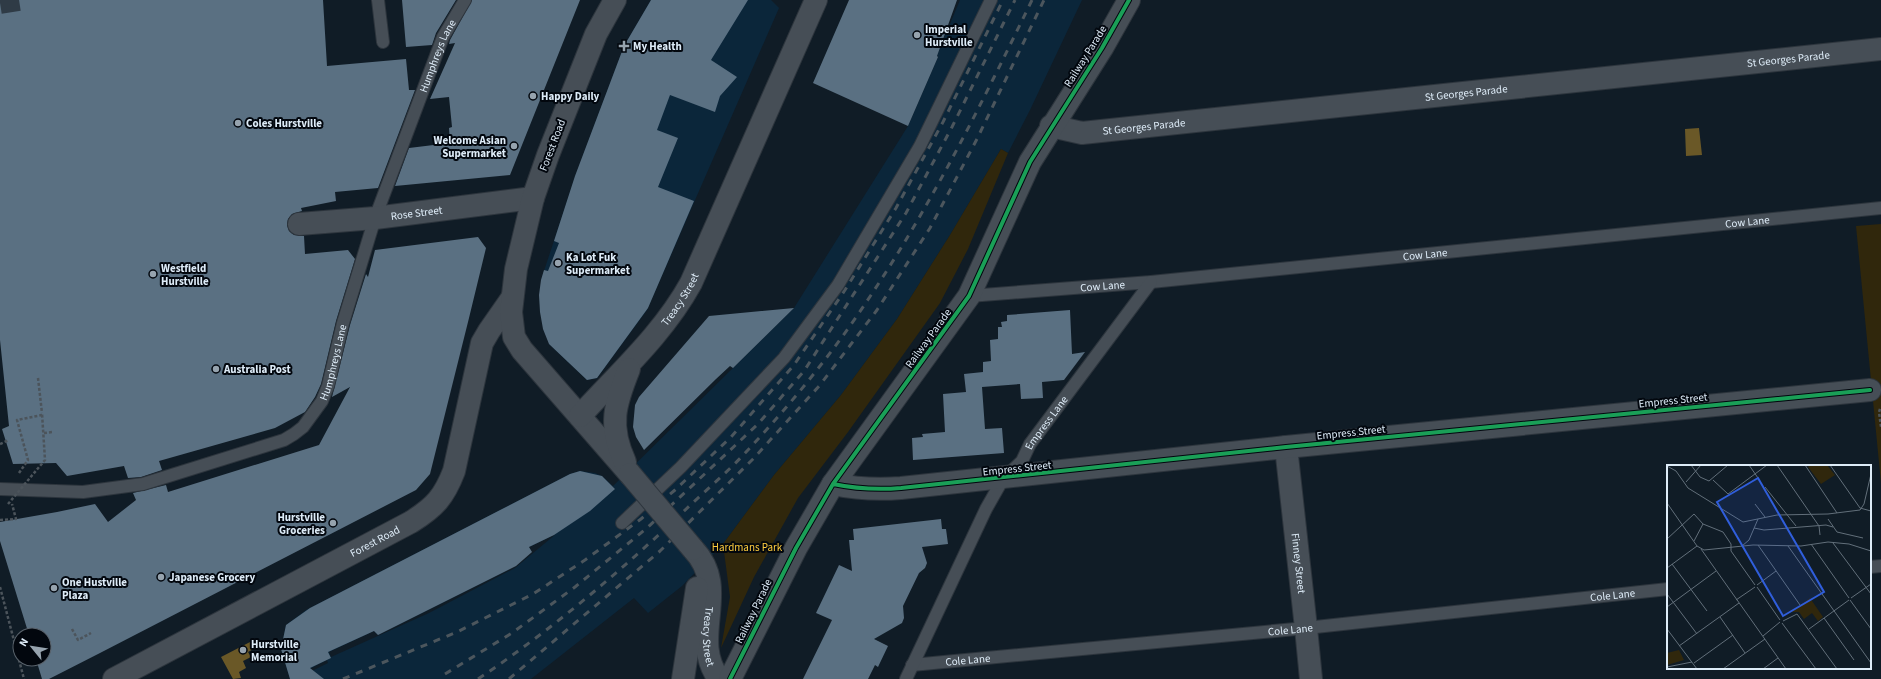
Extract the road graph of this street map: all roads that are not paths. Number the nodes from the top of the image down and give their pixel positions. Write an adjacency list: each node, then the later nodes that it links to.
1 (378, 0): 7 (lane)
2 (465, 0): 12 (lane, Humphreys Lane)
3 (615, 0): 10 (street, Forest Road)
4 (816, 0): 17 (street, Treacy Street)
5 (991, 0): 25 (lane)
6 (1129, 0): 9 (street, Railway Parade)
7 (382, 42)
8 (1881, 49): 9 (street, St Georges Parade)
9 (1051, 126): 15 (street, Railway Parade)
10 (533, 198): 12 (street, Rose Street); 16 (street, Forest Road)
11 (1881, 208): 14 (lane, Cow Lane)
12 (376, 218): 13 (street, Rose Street); 24 (lane, Humphreys Lane)
13 (299, 224)
14 (1151, 282): 15 (lane, Cow Lane); 22 (lane, Empress Lane)
15 (969, 296): 23 (street, Railway Parade)
16 (512, 298): 19 (street, Forest Road); 32 (street, Forest Road)
17 (632, 363): 19 (street, Treacy Street); 21 (street)
18 (1876, 398): 20 (street, Empress Street)
19 (580, 416): 21 (street, Treacy Street)
20 (1286, 447): 22 (street, Empress Street); 30 (street, Finney Street)
21 (630, 474): 26 (street, Treacy Street, bridge)
22 (1003, 479): 23 (street, Empress Street); 31 (lane, Empress Lane)
23 (833, 484): 35 (street, Railway Parade)
24 (0, 488)
25 (622, 523)
26 (694, 549): 33 (street, Treacy Street); 34 (street, Treacy Street)
27 (1881, 566): 28 (lane)
28 (1871, 567)
29 (1667, 588): 30 (lane, Cole Lane)
30 (1306, 628): 31 (lane, Cole Lane); 37 (street, Finney Street)
31 (912, 665): 36 (lane, Empress Lane)
32 (114, 679)
33 (683, 679)
34 (719, 679)
35 (730, 679)
36 (906, 679)
37 (1311, 679)

